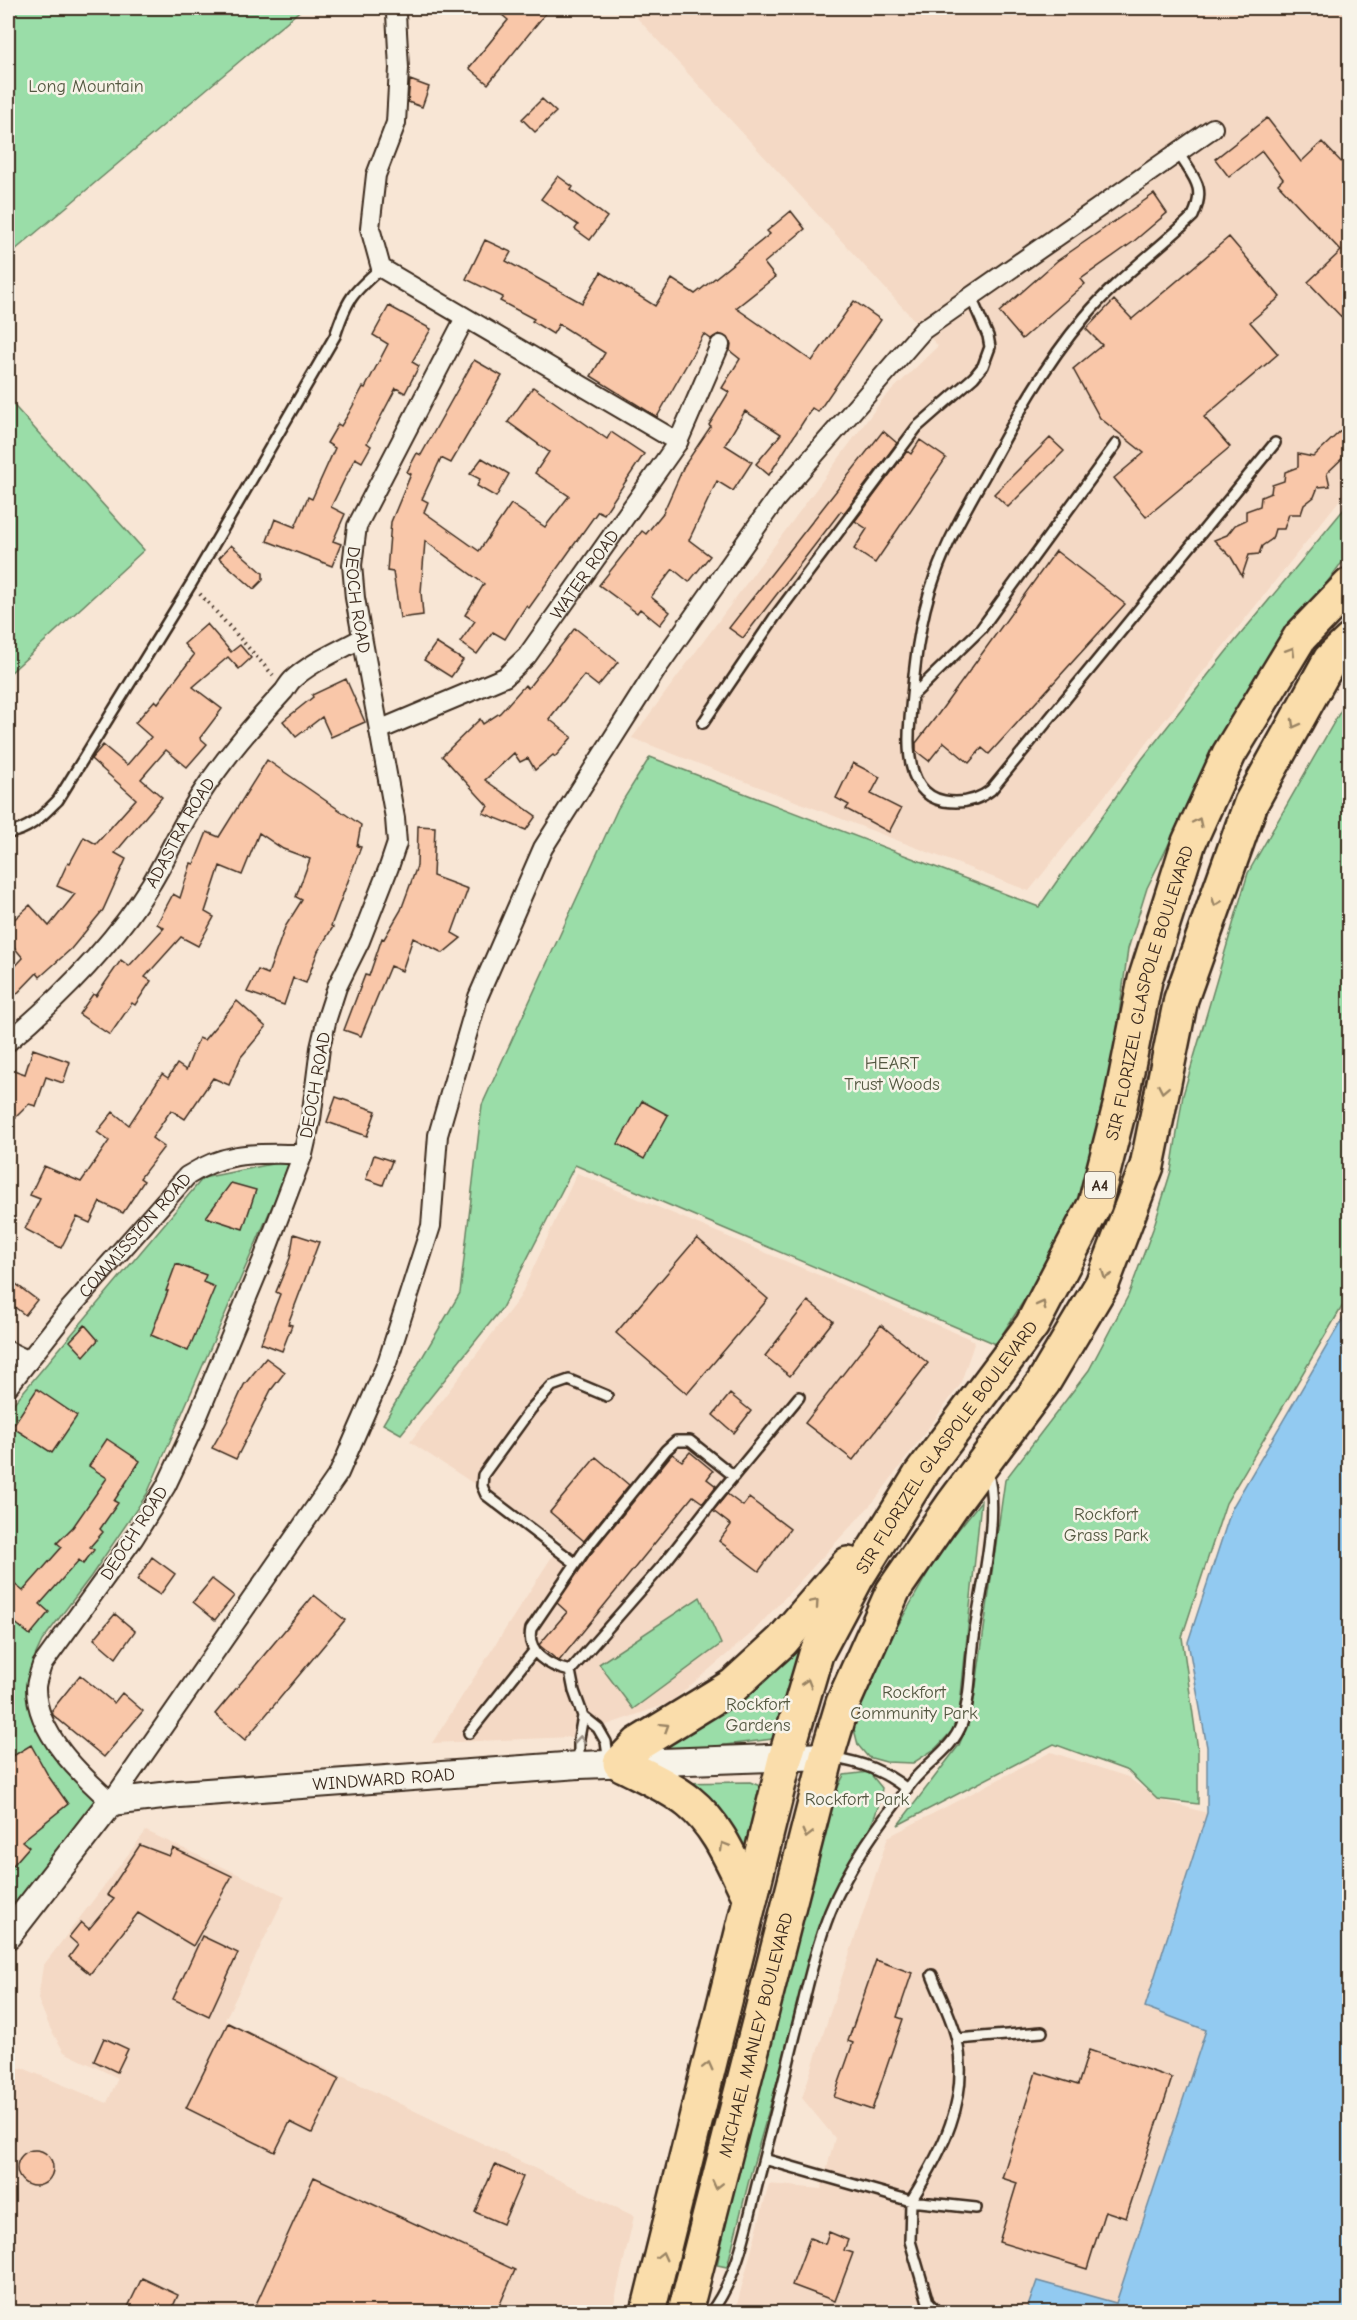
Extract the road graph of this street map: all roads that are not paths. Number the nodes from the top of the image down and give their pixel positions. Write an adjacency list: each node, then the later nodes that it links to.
1 (394, 8): 4 (street)
2 (1213, 128): 3 (street)
3 (1178, 152): 5 (street); 14 (lane)
4 (381, 267): 6 (street); 17 (lane)
5 (971, 297): 15 (lane); 38 (street)
6 (465, 318): 8 (street); 12 (street, DEOCH ROAD)
7 (720, 345): 8 (street, WATER ROAD)
8 (678, 442): 16 (street, WATER ROAD)
9 (1275, 443): 14 (lane)
10 (1116, 444): 14 (lane)
11 (1350, 585): 26 (highway, SIR FLORIZEL GLASPOLE BOULEVARD / A4, one-way to 11)
12 (362, 638): 16 (street, DEOCH ROAD); 18 (street, ADASTRA ROAD)
13 (1350, 641): 25 (highway, SIR FLORIZEL GLASPOLE BOULEVARD / A4, one-way to 25)
14 (912, 696)
15 (703, 723)
16 (380, 730): 19 (street, DEOCH ROAD)
17 (8, 833)
18 (8, 1042)
19 (303, 1154): 21 (street, COMMISSION ROAD); 38 (street, DEOCH ROAD)
20 (8, 1351): 21 (street)
21 (29, 1361): 22 (street, COMMISSION ROAD)
22 (8, 1388)
23 (607, 1396): 28 (lane)
24 (800, 1398): 27 (lane)
25 (984, 1462): 33 (highway, SIR FLORIZEL GLASPOLE BOULEVARD / A4); 37 (lane)
26 (921, 1474): 34 (highway, SIR FLORIZEL GLASPOLE BOULEVARD / A4, one-way to 26); 35 (highway, one-way to 26)
27 (734, 1476): 28 (lane); 30 (lane)
28 (575, 1563): 29 (lane)
29 (534, 1651): 30 (lane); 32 (lane)
30 (570, 1671): 31 (lane)
31 (583, 1716): 35 (lane); 36 (lane, one-way to 31)
32 (469, 1733)
33 (826, 1756): 34 (main road, WINDWARD ROAD); 37 (lane); 48 (highway, MICHAEL MANLEY BOULEVARD, one-way to 48)
34 (785, 1759): 35 (main road, WINDWARD ROAD); 39 (highway)
35 (615, 1763): 36 (main road, WINDWARD ROAD); 39 (highway, one-way to 35)
36 (579, 1765): 38 (main road, WINDWARD ROAD)
37 (907, 1789): 44 (lane)
38 (111, 1802): 40 (main road)
39 (750, 1899): 47 (highway, one-way to 39)
40 (8, 1935)
41 (932, 1975): 43 (lane)
42 (1042, 2032): 43 (lane)
43 (957, 2039): 45 (lane)
44 (764, 2159): 45 (lane); 49 (lane)
45 (911, 2201): 46 (lane); 50 (lane)
46 (976, 2208)
47 (648, 2313)
48 (685, 2313)
49 (711, 2313)
50 (936, 2313)

